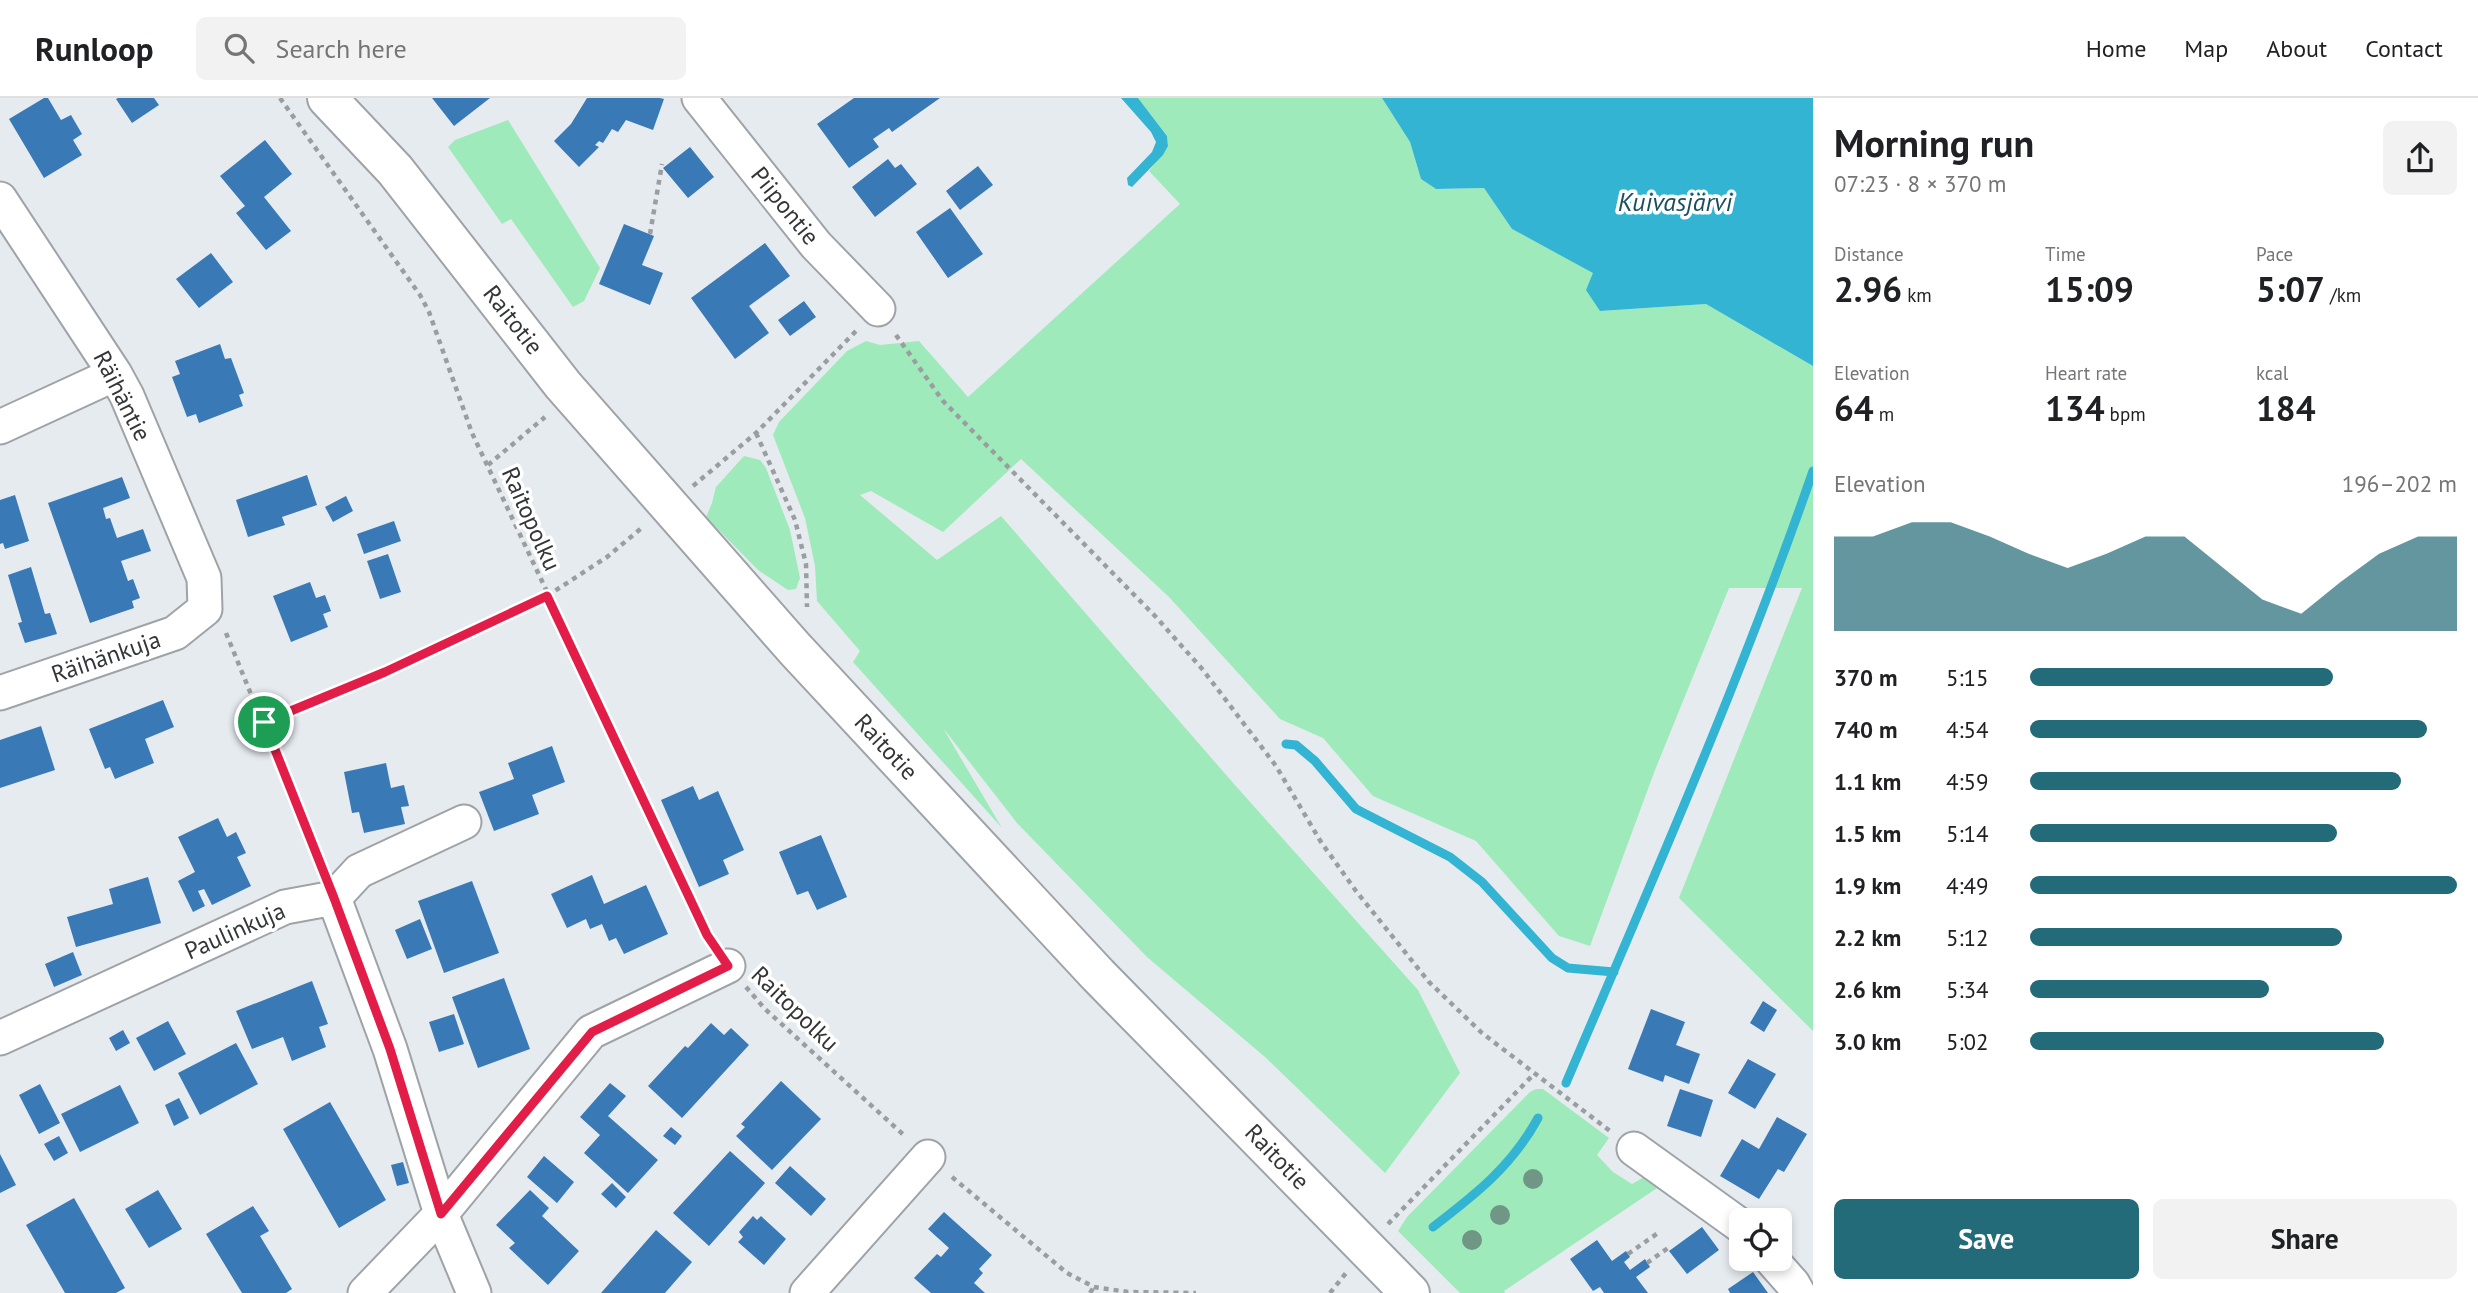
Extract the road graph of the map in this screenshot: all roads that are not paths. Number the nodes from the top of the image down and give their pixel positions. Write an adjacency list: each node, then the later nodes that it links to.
1 (327, 98): 4 (main road, Raitotie)
2 (360, 98): 4 (main road, Raitotie)
3 (699, 98): 6 (street, Piipontie)
4 (396, 170): 23 (main road, Raitotie)
5 (0, 199): 7 (street, Räihäntie)
6 (877, 309)
7 (115, 374): 8 (street); 9 (street, Räihäntie)
8 (0, 426)
9 (205, 609): 10 (street, Räihänkuja)
10 (0, 693)
11 (464, 822): 12 (street)
12 (334, 898): 14 (street, Paulinkuja); 17 (street)
13 (728, 966): 17 (street)
14 (0, 1038)
15 (1634, 1149): 18 (street)
16 (928, 1157): 22 (street)
17 (441, 1214): 20 (street); 21 (street)
18 (1729, 1217)
19 (1782, 1271): 24 (street)
20 (365, 1293)
21 (474, 1293)
22 (807, 1293)
23 (1410, 1293)
24 (1798, 1293)

